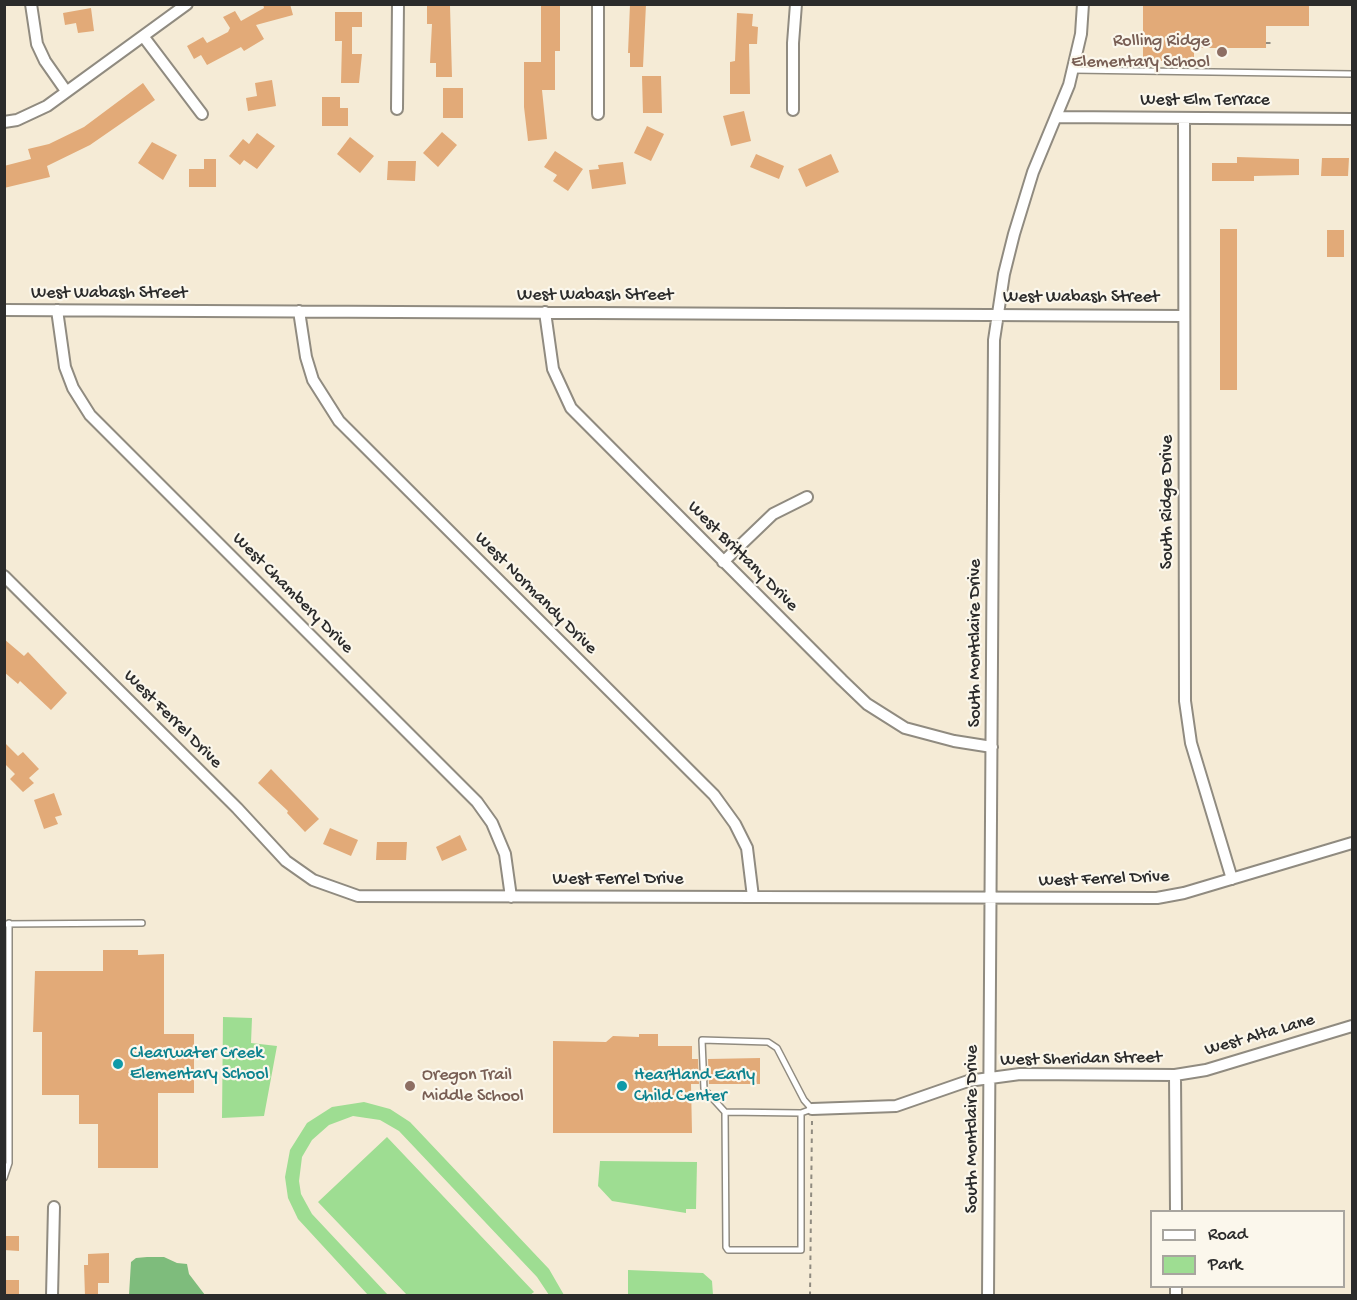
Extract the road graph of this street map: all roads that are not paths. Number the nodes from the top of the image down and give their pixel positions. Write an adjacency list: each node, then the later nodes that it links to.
1 (31, 4): 10 (street)
2 (187, 4): 7 (street)
3 (398, 4): 11 (street)
4 (597, 4): 14 (street)
5 (796, 4): 12 (street)
6 (1083, 4): 8 (street, South Montclaire Drive)
7 (143, 36): 10 (street); 13 (street)
8 (1073, 70): 9 (lane); 15 (street, South Montclaire Drive)
9 (1353, 74)
10 (66, 91): 18 (street)
11 (397, 109)
12 (793, 110)
13 (202, 114)
14 (598, 114)
15 (1056, 117): 16 (street, West Elm Terrace); 23 (street, South Montclaire Drive)
16 (1184, 118): 17 (street, West Elm Terrace); 24 (street, South Ridge Drive)
17 (1353, 119)
18 (4, 122)
19 (4, 310): 20 (street, West Wabash Street)
20 (57, 310): 21 (street, West Wabash Street); 31 (street, West Chambery Drive)
21 (299, 311): 22 (street, West Wabash Street); 32 (street, West Normandy Drive)
22 (545, 312): 23 (street, West Wabash Street); 26 (street, West Brittany Drive)
23 (997, 314): 24 (street, West Wabash Street); 28 (street, South Montclaire Drive)
24 (1184, 316): 30 (street, South Ridge Drive)
25 (807, 497): 26 (street)
26 (723, 562): 28 (street, West Brittany Drive)
27 (4, 576): 31 (street, West Ferrel Drive)
28 (992, 747): 33 (street, South Montclaire Drive)
29 (1353, 843): 30 (street, West Ferrel Drive)
30 (1232, 879): 33 (street, West Ferrel Drive)
31 (511, 897): 32 (street, West Ferrel Drive)
32 (753, 897): 33 (street, West Ferrel Drive)
33 (992, 900): 38 (street, South Montclaire Drive)
34 (142, 923): 35 (lane)
35 (7, 924): 41 (lane)
36 (1353, 1026): 37 (street, West Alta Lane)
37 (1175, 1075): 38 (street, West Sheridan Street); 43 (street)
38 (990, 1077): 39 (street, West Sheridan Street); 45 (street, South Montclaire Drive)
39 (806, 1111): 40 (lane); 40 (lane); 40 (lane)
40 (725, 1112)
41 (4, 1178)
42 (54, 1206): 44 (street)
43 (1176, 1210)
44 (52, 1296)
45 (988, 1296)

